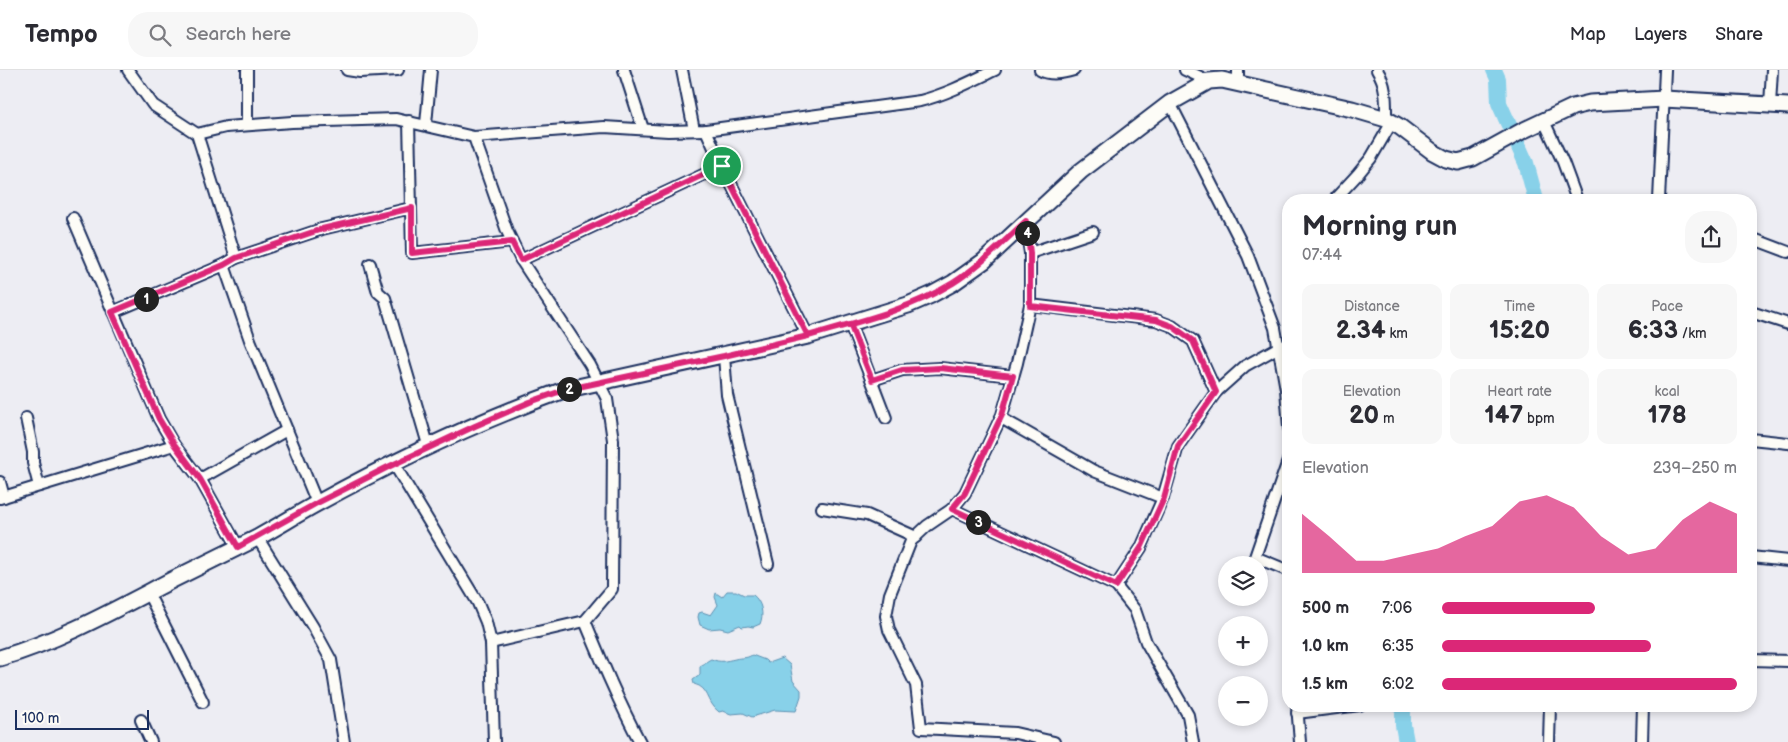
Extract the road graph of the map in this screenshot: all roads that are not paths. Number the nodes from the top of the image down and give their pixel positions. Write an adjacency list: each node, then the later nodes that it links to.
1 (129, 70): 29 (street)
2 (246, 70): 25 (street)
3 (347, 70): 4 (street)
4 (398, 70)
5 (431, 70): 24 (street)
6 (624, 70): 26 (street)
7 (682, 70): 27 (street)
8 (995, 70): 28 (street)
9 (1040, 70): 10 (street)
10 (1074, 70)
11 (1185, 70): 16 (street)
12 (1377, 70): 22 (street)
13 (1665, 70): 17 (street)
14 (1772, 70): 19 (street)
15 (1238, 77): 16 (street); 22 (street)
16 (1209, 81): 18 (street)
17 (1664, 98): 19 (street); 23 (street); 34 (street)
18 (1170, 103): 37 (street); 53 (street)
19 (1770, 105): 20 (street)
20 (1788, 106)
21 (410, 121): 24 (street); 25 (street); 35 (street)
22 (1389, 121): 23 (street); 32 (street)
23 (1544, 121): 33 (street)
24 (426, 124): 30 (street)
25 (247, 126): 29 (street)
26 (643, 129): 27 (street); 30 (street)
27 (694, 130): 28 (street)
28 (706, 130): 31 (street)
29 (197, 134): 43 (street)
30 (474, 137): 40 (street)
31 (722, 166): 44 (street); 52 (street)
32 (1340, 194)
33 (1574, 194)
34 (1659, 194)
35 (412, 208): 40 (street); 43 (street)
36 (73, 218): 48 (street)
37 (1026, 221): 42 (street); 50 (street)
38 (1093, 232): 42 (street)
39 (1757, 240): 41 (street)
40 (512, 242): 44 (street)
41 (1788, 252)
42 (1030, 253): 47 (street)
43 (236, 258): 46 (street)
44 (521, 260): 58 (street)
45 (370, 264): 67 (street)
46 (224, 265): 48 (street); 63 (street)
47 (1030, 306): 56 (street); 59 (street)
48 (112, 312): 66 (street)
49 (1757, 314): 51 (street)
50 (850, 324): 52 (street); 57 (street)
51 (1788, 324)
52 (808, 336): 55 (street)
53 (1282, 341)
54 (1282, 346): 59 (street)
55 (724, 356): 58 (street); 83 (street)
56 (1013, 376): 57 (street); 62 (street)
57 (872, 380): 61 (street)
58 (600, 382): 67 (street); 87 (street)
59 (1216, 392): 74 (street)
60 (26, 418): 72 (street)
61 (886, 418)
62 (1001, 418): 74 (street); 77 (street)
63 (287, 430): 69 (street); 75 (street)
64 (1757, 440): 65 (street)
65 (1788, 443)
66 (174, 444): 69 (street); 72 (street)
67 (429, 448): 68 (street)
68 (394, 464): 75 (street); 88 (street)
69 (200, 479): 80 (street)
70 (1282, 479): 84 (street)
71 (0, 482): 73 (street)
72 (39, 486): 73 (street)
73 (2, 498)
74 (1164, 498): 85 (street)
75 (317, 503): 79 (street)
76 (822, 508): 78 (street)
77 (952, 509): 78 (street); 85 (street)
78 (916, 537): 101 (street)
79 (257, 538): 80 (street); 98 (street)
80 (238, 547): 86 (street)
81 (1757, 558): 82 (street)
82 (1788, 561)
83 (768, 564)
84 (1282, 568)
85 (1116, 586): 102 (street)
86 (148, 593): 89 (street); 92 (street)
87 (585, 620): 88 (street); 100 (street)
88 (491, 643): 99 (street)
89 (0, 658)
90 (1757, 660): 91 (street)
91 (1788, 661)
92 (203, 702)
93 (1297, 712): 103 (street)
94 (1550, 712): 104 (street)
95 (1643, 712): 105 (street)
96 (140, 720): 97 (street)
97 (151, 742)
98 (344, 742)
99 (494, 742)
100 (640, 742)
101 (1054, 742)
102 (1193, 742)
103 (1300, 742)
104 (1549, 742)
105 (1642, 742)

